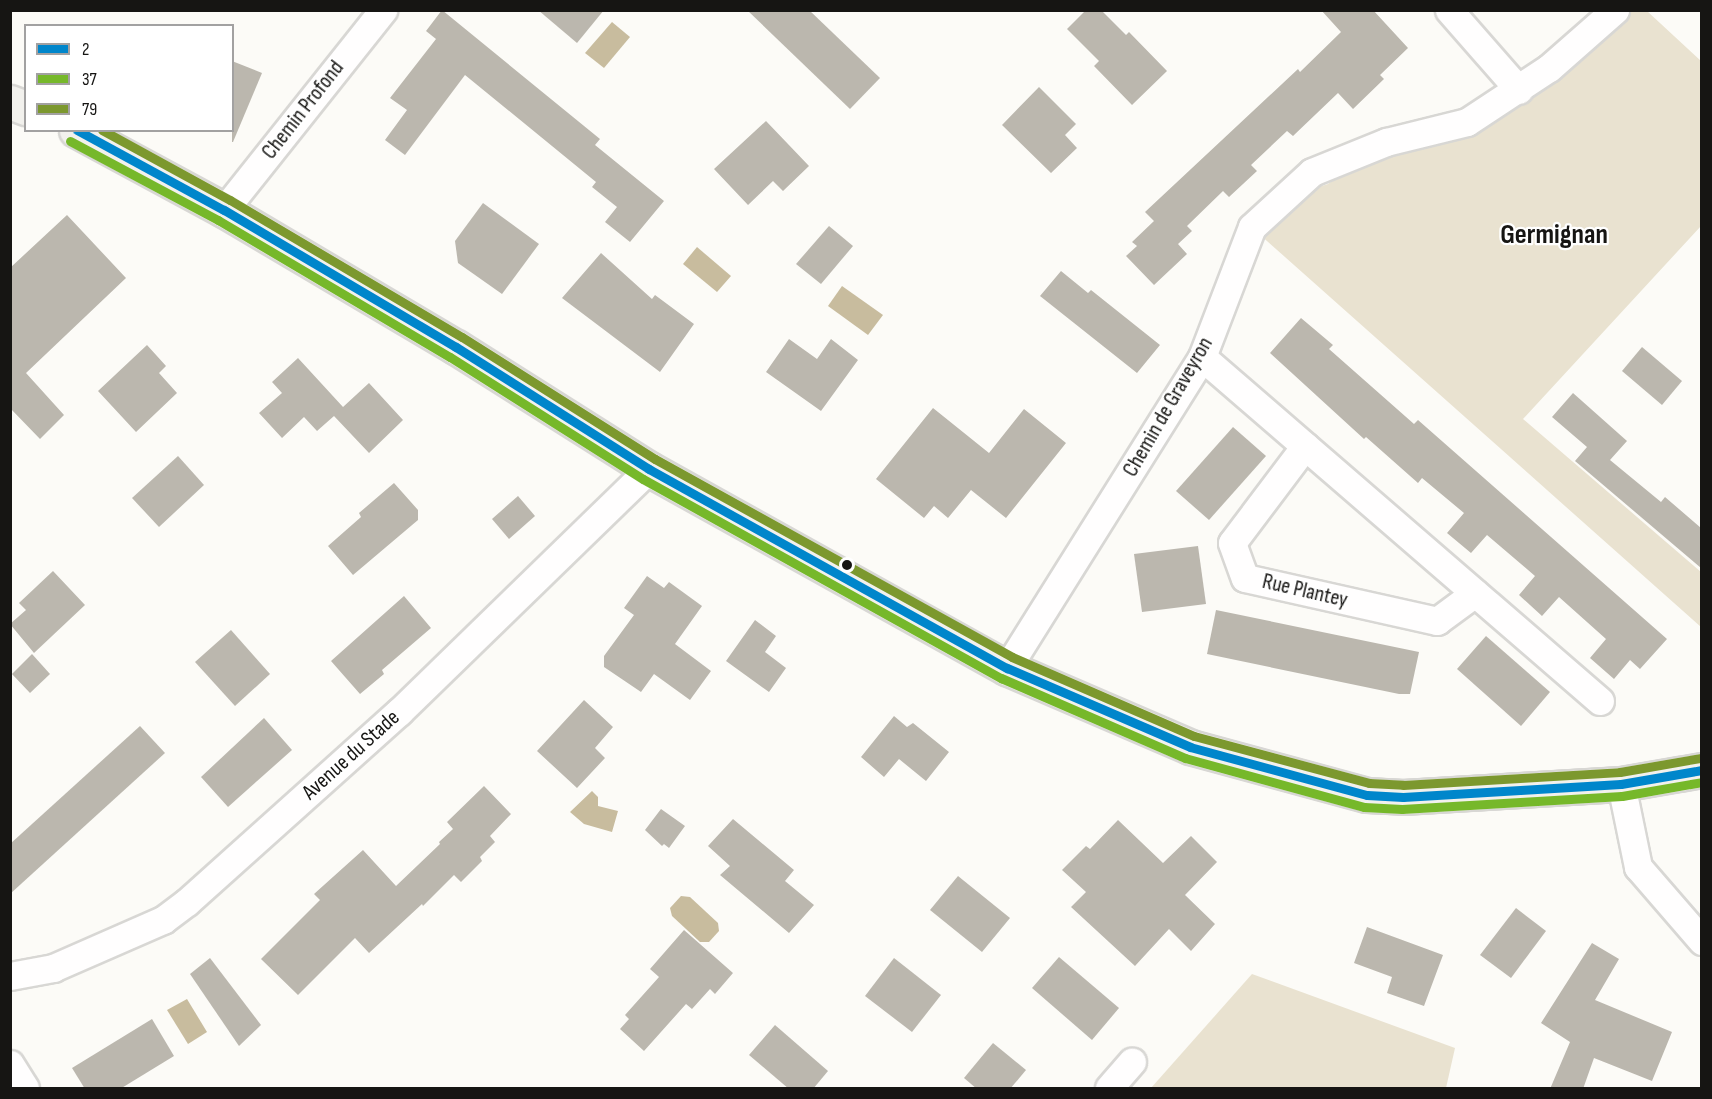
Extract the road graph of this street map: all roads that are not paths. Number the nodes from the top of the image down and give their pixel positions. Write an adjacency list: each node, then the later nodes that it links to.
1 (383, 10): 6 (street, Chemin Profond)
2 (1449, 10): 4 (street)
3 (1615, 10): 4 (street, Chemin de Graveyron)
4 (1519, 90): 7 (street, Chemin de Graveyron)
5 (80, 132): 6 (main road)
6 (224, 210): 9 (main road)
7 (1202, 357): 8 (street); 11 (street, Chemin de Graveyron)
8 (1305, 446): 10 (street); 10 (street, Rue Plantey)
9 (649, 469): 11 (main road); 16 (street, Avenue du Stade)
10 (1475, 593): 12 (street)
11 (1007, 668): 14 (main road)
12 (1600, 701)
13 (1701, 770): 14 (main road)
14 (1621, 784): 15 (street)
15 (1701, 941)
16 (10, 976)
17 (1132, 1062): 20 (street)
18 (10, 1064): 19 (street)
19 (25, 1089)
20 (1109, 1089)

